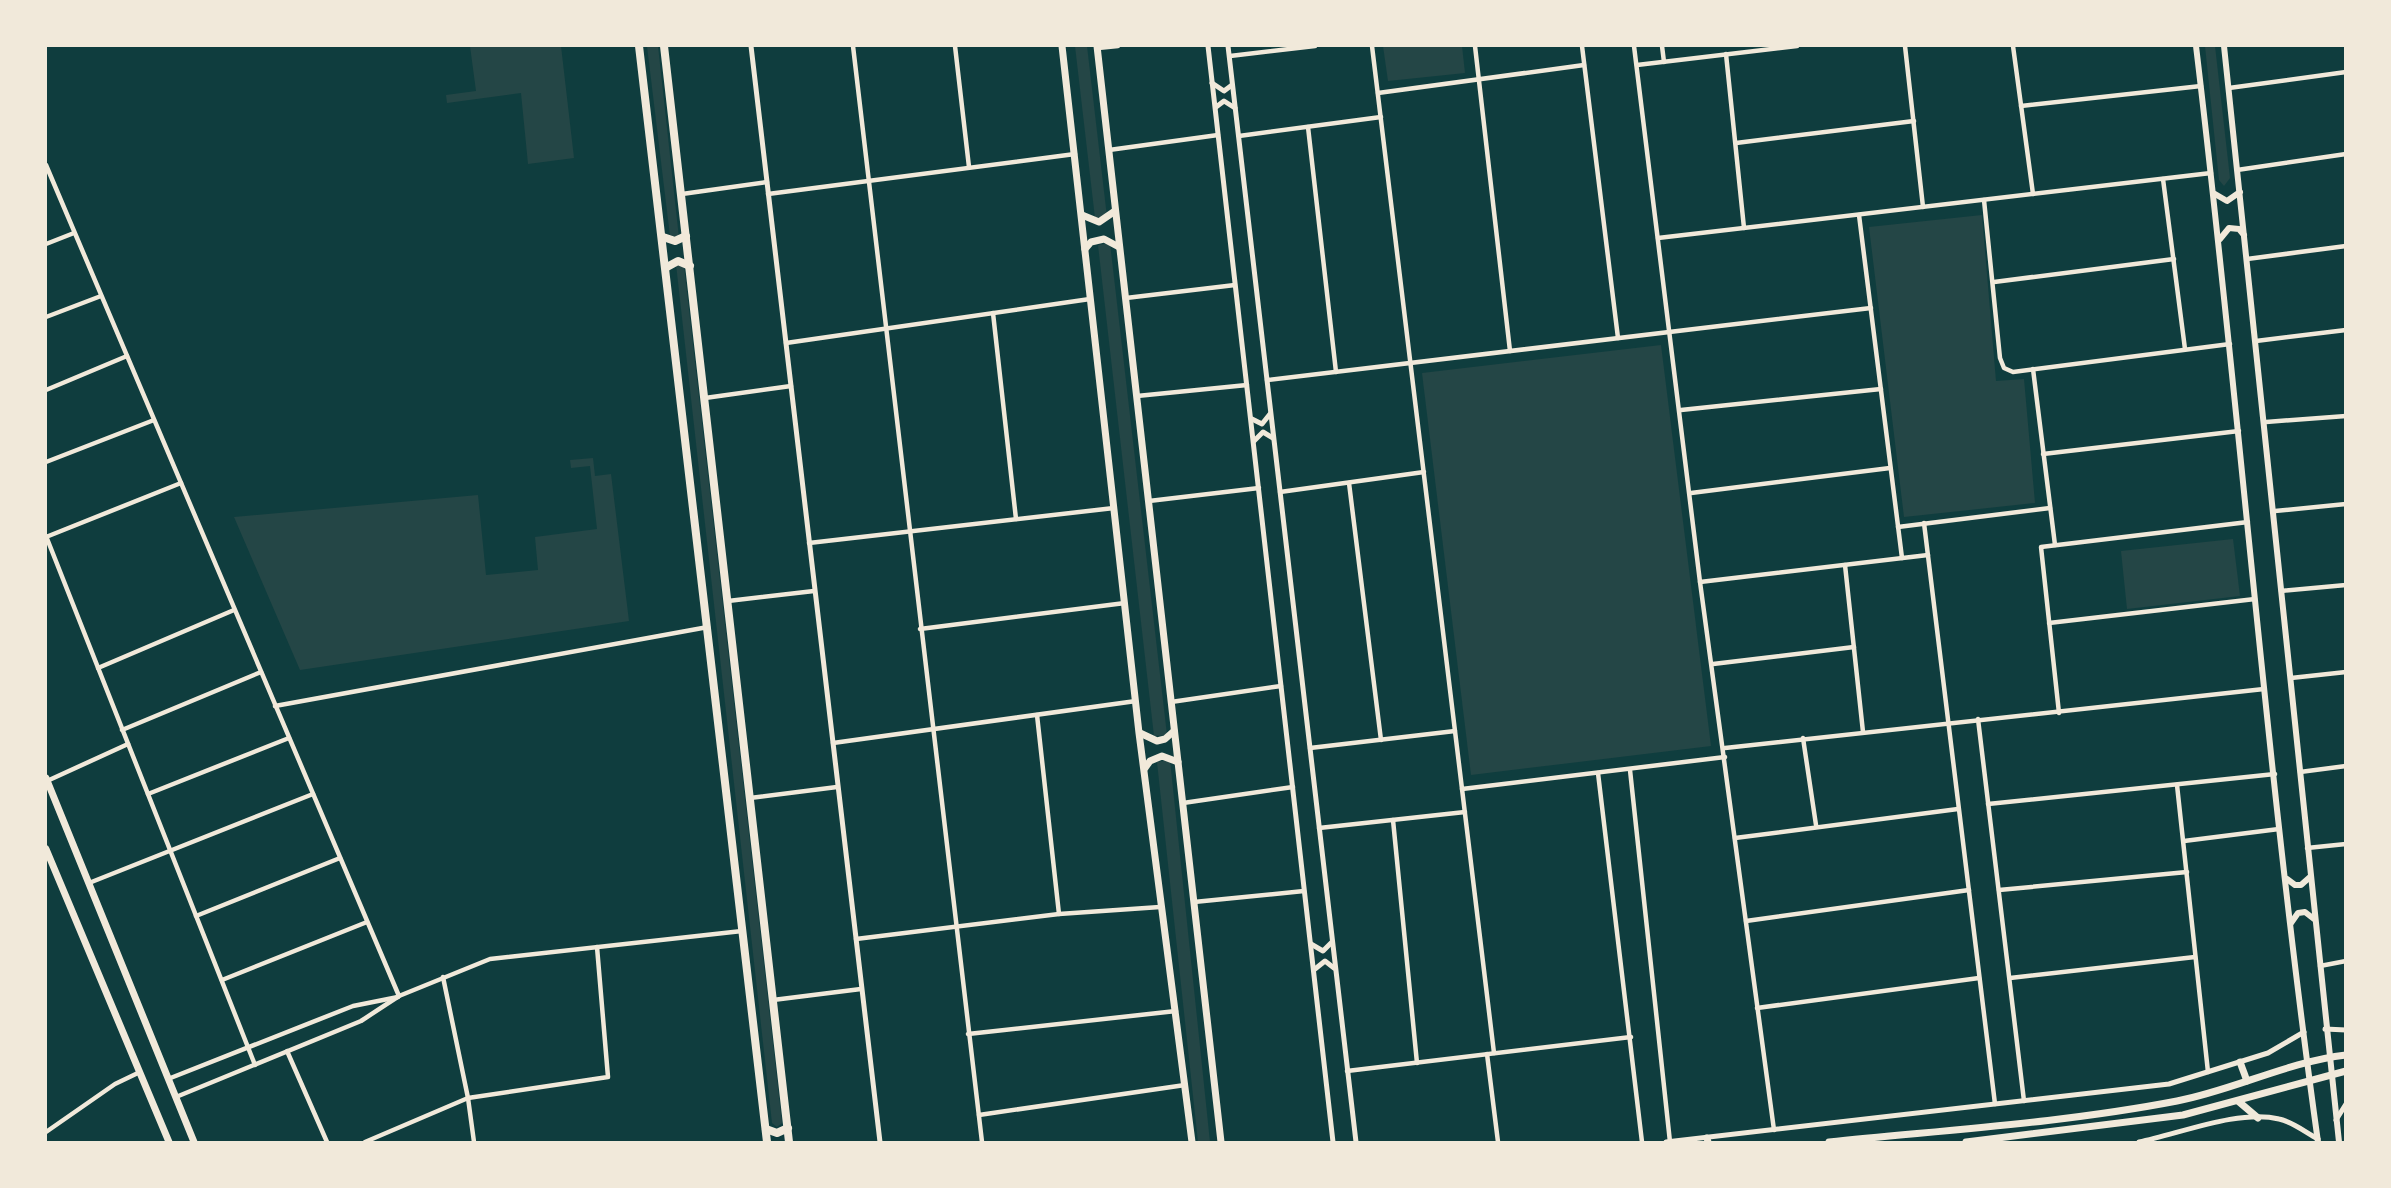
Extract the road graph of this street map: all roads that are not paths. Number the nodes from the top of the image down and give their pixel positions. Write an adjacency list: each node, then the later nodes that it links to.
1 (639, 46): 67 (highway)
2 (664, 46): 56 (highway)
3 (751, 46): 53 (street)
4 (853, 46): 52 (street)
5 (955, 46): 48 (street)
6 (1062, 46): 45 (main road)
7 (1118, 46): 21 (street)
8 (1208, 46): 31 (street)
9 (1228, 46): 24 (street)
10 (1315, 46): 22 (street)
11 (1372, 46): 34 (street)
12 (1475, 46): 29 (street)
13 (1582, 46): 26 (street)
14 (1634, 46): 27 (street)
15 (1662, 46): 25 (street)
16 (1797, 46): 23 (street)
17 (1905, 46): 39 (street)
18 (2013, 46): 35 (street)
19 (2196, 46): 32 (main road)
20 (2224, 46): 33 (main road)
21 (1097, 47): 44 (main road)
22 (1297, 47): 24 (street)
23 (1726, 54): 25 (street); 43 (street)
24 (1230, 56): 30 (street)
25 (1664, 62): 27 (street)
26 (1584, 65): 29 (street); 90 (street)
27 (1637, 65): 69 (street)
28 (2346, 72): 33 (street)
29 (1479, 79): 34 (street); 95 (street)
30 (1232, 82): 31 (street); 36 (street)
31 (1212, 83): 37 (street)
32 (2201, 86): 35 (street); 50 (main road)
33 (2229, 88): 49 (main road)
34 (1378, 93): 38 (street)
35 (2021, 106): 58 (street)
36 (1236, 108): 37 (street); 42 (street)
37 (1215, 109): 41 (street)
38 (1381, 117): 40 (street); 97 (street)
39 (1914, 121): 43 (street); 60 (street)
40 (1308, 127): 42 (street); 99 (street)
41 (1218, 135): 44 (street); 80 (street)
42 (1239, 136): 100 (street)
43 (1736, 143): 64 (street)
44 (1108, 150): 61 (main road)
45 (1075, 154): 48 (street); 62 (main road)
46 (2346, 154): 49 (street)
47 (46, 165): 65 (street)
48 (969, 167): 52 (street)
49 (2237, 170): 55 (main road)
50 (2211, 173): 51 (street); 54 (main road)
51 (2164, 178): 58 (street); 75 (street)
52 (869, 180): 57 (street); 87 (street)
53 (767, 182): 56 (street); 57 (street)
54 (2213, 189): 55 (main road); 70 (main road)
55 (2240, 192): 68 (main road)
56 (682, 194): 66 (highway)
57 (768, 194): 92 (street)
58 (2033, 194): 59 (street)
59 (1984, 200): 60 (street); 79 (street)
60 (1923, 207): 63 (street)
61 (1115, 211): 62 (main road); 73 (main road)
62 (1082, 214): 74 (main road)
63 (1859, 215): 64 (street); 84 (street)
64 (1744, 228): 69 (street)
65 (74, 233): 71 (street); 81 (street)
66 (686, 236): 67 (highway); 78 (highway)
67 (663, 237): 77 (highway)
68 (2245, 237): 70 (main road); 76 (main road)
69 (1658, 239): 89 (street)
70 (2219, 241): 93 (main road)
71 (46, 244)
72 (2346, 246): 76 (street)
73 (1119, 247): 74 (main road); 82 (main road)
74 (1086, 249): 83 (main road)
75 (2174, 259): 79 (street); 94 (street)
76 (2247, 259): 91 (main road)
77 (667, 267): 78 (highway); 150 (highway)
78 (690, 267): 106 (highway)
79 (1994, 282): 98 (street)
80 (1235, 285): 82 (street); 101 (street)
81 (101, 296): 86 (street); 96 (street)
82 (1125, 298): 105 (main road)
83 (1091, 299): 85 (street); 127 (main road)
84 (1871, 308): 89 (street); 103 (street)
85 (993, 313): 87 (street); 130 (street)
86 (46, 317)
87 (886, 328): 92 (street); 134 (street)
88 (2346, 330): 91 (street)
89 (1671, 332): 90 (street); 107 (street)
90 (1618, 338): 95 (street)
91 (2256, 341): 112 (main road)
92 (786, 342): 102 (street)
93 (2231, 344): 94 (street); 113 (main road)
94 (2185, 349): 98 (street)
95 (1510, 351): 97 (street)
96 (127, 356): 104 (street); 111 (street)
97 (1411, 363): 99 (street); 119 (street)
98 (2033, 369): 116 (street)
99 (1336, 372): 100 (street)
100 (1267, 380): 108 (street)
101 (1247, 385): 105 (street); 109 (street)
102 (790, 386): 106 (street); 136 (street)
103 (1881, 389): 107 (street); 118 (street)
104 (46, 390)
105 (1136, 396): 125 (main road)
106 (705, 398): 146 (highway)
107 (1681, 410): 124 (street)
108 (1271, 412): 109 (street); 114 (street)
109 (1250, 416): 115 (street)
110 (2346, 416): 112 (street)
111 (154, 420): 117 (street); 120 (street)
112 (2266, 422): 129 (main road)
113 (2240, 430): 116 (street); 131 (main road)
114 (1274, 440): 115 (street); 123 (street)
115 (1254, 442): 122 (street)
116 (2043, 454): 128 (street)
117 (46, 462)
118 (1890, 468): 124 (street); 133 (street)
119 (1424, 472): 121 (street); 170 (street)
120 (181, 483): 135 (street); 148 (street)
121 (1349, 483): 123 (street); 175 (street)
122 (1259, 488): 125 (street); 158 (street)
123 (1280, 492): 178 (street)
124 (1691, 493): 141 (street)
125 (1148, 501): 161 (main road)
126 (2346, 504): 129 (street)
127 (1115, 508): 130 (street); 147 (main road)
128 (2050, 508): 132 (street); 137 (street)
129 (2275, 511): 143 (main road)
130 (1016, 519): 134 (street)
131 (2249, 522): 137 (street); 145 (main road)
132 (1924, 523): 133 (street); 138 (street)
133 (1898, 527): 139 (street)
134 (909, 532): 136 (street); 151 (street)
135 (46, 537): 154 (street)
136 (809, 543): 144 (street)
137 (2055, 545): 149 (street)
138 (1928, 555): 139 (street); 166 (street)
139 (1902, 558): 140 (street)
140 (1846, 565): 141 (street); 152 (street)
141 (1700, 582): 153 (street)
142 (2346, 584): 143 (street)
143 (2281, 591): 157 (main road)
144 (814, 592): 146 (street); 176 (street)
145 (2256, 599): 149 (street); 159 (main road)
146 (728, 601): 195 (highway)
147 (1126, 603): 151 (street); 160 (main road)
148 (234, 610): 154 (street); 155 (street)
149 (2049, 623): 163 (street)
150 (708, 627): 162 (street); 227 (highway)
151 (920, 629): 167 (street)
152 (1854, 647): 153 (street); 171 (street)
153 (1713, 664): 179 (street)
154 (98, 668): 168 (street)
155 (261, 672): 162 (street); 168 (street)
156 (2346, 672): 157 (street)
157 (2289, 678): 185 (main road)
158 (1281, 686): 161 (street); 191 (street)
159 (2264, 690): 163 (street); 187 (main road)
160 (1137, 701): 164 (street); 172 (main road)
161 (1171, 702): 169 (main road)
162 (275, 706): 173 (street)
163 (2059, 713): 165 (street)
164 (1037, 715): 167 (street); 220 (street)
165 (1978, 719): 166 (street); 197 (street)
166 (1948, 722): 171 (street); 198 (street)
167 (932, 729): 176 (street); 226 (street)
168 (122, 730): 177 (street)
169 (1174, 730): 172 (main road); 181 (main road)
170 (1455, 731): 175 (street); 192 (street)
171 (1863, 732): 174 (street)
172 (1139, 733): 183 (main road)
173 (289, 738): 193 (street); 194 (street)
174 (1803, 738): 179 (street); 201 (street)
175 (1381, 740): 178 (street)
176 (832, 743): 190 (street)
177 (128, 744): 188 (street); 193 (street)
178 (1310, 748): 202 (street)
179 (1724, 748): 180 (street)
180 (1725, 757): 184 (street); 204 (street)
181 (1178, 762): 183 (main road); 196 (main road)
182 (2346, 766): 185 (street)
183 (1145, 768): 219 (main road)
184 (1630, 770): 186 (street); 286 (street)
185 (2300, 772): 207 (main road)
186 (1598, 773): 192 (street); 250 (street)
187 (2275, 774): 189 (street); 203 (main road)
188 (46, 779): 214 (main road)
189 (2178, 785): 197 (street); 205 (street)
190 (837, 787): 195 (street); 228 (street)
191 (1293, 787): 196 (street); 217 (street)
192 (1462, 789): 199 (street)
193 (148, 794): 209 (street)
194 (313, 794): 209 (street); 210 (street)
195 (750, 797): 243 (highway)
196 (1183, 803): 218 (main road)
197 (1988, 804): 216 (street)
198 (1958, 809): 201 (street); 215 (street)
199 (1465, 812): 200 (street); 253 (street)
200 (1393, 820): 202 (street); 259 (street)
201 (1816, 825): 204 (street)
202 (1319, 828): 229 (street)
203 (2280, 829): 205 (street); 212 (main road)
204 (1735, 838): 223 (street)
205 (2183, 841): 211 (street)
206 (2346, 844): 207 (street)
207 (2306, 848): 213 (main road)
208 (46, 851): 262 (main road)
209 (170, 852): 214 (street); 221 (street)
210 (340, 858): 221 (street); 224 (street)
211 (2187, 872): 216 (street); 232 (street)
212 (2285, 877): 213 (main road); 225 (main road)
213 (2310, 877): 222 (main road)
214 (89, 883): 266 (main road)
215 (1969, 890): 223 (street); 238 (street)
216 (1998, 890): 239 (street)
217 (1305, 891): 218 (street); 230 (street)
218 (1194, 902): 297 (main road)
219 (1160, 907): 220 (street); 245 (main road)
220 (1059, 914): 226 (street)
221 (196, 916): 240 (street)
222 (2315, 920): 225 (main road); 234 (main road)
223 (1746, 921): 244 (street)
224 (367, 922): 240 (street); 242 (street)
225 (2290, 923): 248 (main road)
226 (954, 927): 228 (street); 249 (street)
227 (743, 931): 231 (street); 280 (highway)
228 (855, 939): 241 (street)
229 (1332, 941): 230 (street); 235 (street)
230 (1311, 944): 236 (street)
231 (597, 947): 237 (street); 271 (street)
232 (2195, 957): 239 (street); 264 (street)
233 (2346, 961): 234 (street)
234 (2319, 966): 246 (main road)
235 (1336, 970): 236 (street); 263 (street)
236 (1314, 972): 298 (street)
237 (443, 977): 242 (street); 271 (street)
238 (1979, 978): 244 (street); 274 (street)
239 (2010, 978): 272 (street)
240 (222, 981): 251 (street)
241 (861, 989): 243 (street); 294 (street)
242 (399, 996): 251 (street); 252 (street)
243 (773, 1000): 279 (highway)
244 (1757, 1008): 281 (street)
245 (1177, 1011): 249 (street); 269 (main road)
246 (2325, 1028): 247 (street); 256 (main road)
247 (2346, 1030)
248 (2304, 1032): 257 (main road); 258 (street)
249 (968, 1034): 276 (street)
250 (1631, 1037): 253 (street); 300 (street)
251 (248, 1048): 260 (street); 266 (street)
252 (287, 1051): 260 (street); 289 (street)
253 (1494, 1053): 254 (street)
254 (1487, 1054): 259 (street); 299 (street)
255 (2346, 1055): 256 (main road)
256 (2329, 1057): 257 (main road); 265 (main road)
257 (2307, 1061): 267 (main road); 268 (main road)
258 (2240, 1062): 264 (street); 268 (main road)
259 (1418, 1063): 263 (street)
260 (255, 1065): 270 (street)
261 (2346, 1071): 265 (main road)
262 (140, 1072): 282 (street); 287 (main road)
263 (1347, 1072): 285 (street)
264 (2208, 1072): 272 (street)
265 (2331, 1073): 267 (main road); 278 (main road)
266 (168, 1079): 270 (main road)
267 (2308, 1079): 273 (main road); 284 (main road)
268 (2247, 1082): 301 (main road)
269 (1185, 1085): 276 (street); 296 (main road)
270 (175, 1097): 288 (main road)
271 (468, 1098): 290 (street); 291 (street)
272 (2024, 1101): 274 (street)
273 (2238, 1101): 277 (main road); 302 (main road)
274 (1995, 1104): 281 (street)
275 (2346, 1104): 278 (street)
276 (979, 1115): 295 (street)
277 (2258, 1118): 284 (street); 303 (street)
278 (2336, 1121): 304 (main road)
279 (788, 1128): 280 (highway); 293 (highway)
280 (766, 1129): 292 (highway)
281 (1774, 1130): 283 (street)
282 (46, 1132)
283 (1707, 1140): 286 (street)
284 (2318, 1141)
285 (1355, 1142)
286 (1668, 1142)
287 (169, 1143)
288 (194, 1143)
289 (327, 1143)
290 (365, 1143)
291 (474, 1143)
292 (767, 1143)
293 (789, 1143)
294 (880, 1143)
295 (982, 1143)
296 (1192, 1143)
297 (1221, 1143)
298 (1333, 1143)
299 (1498, 1143)
300 (1642, 1143)
301 (1829, 1143)
302 (1966, 1143)
303 (2139, 1143)
304 (2339, 1143)

